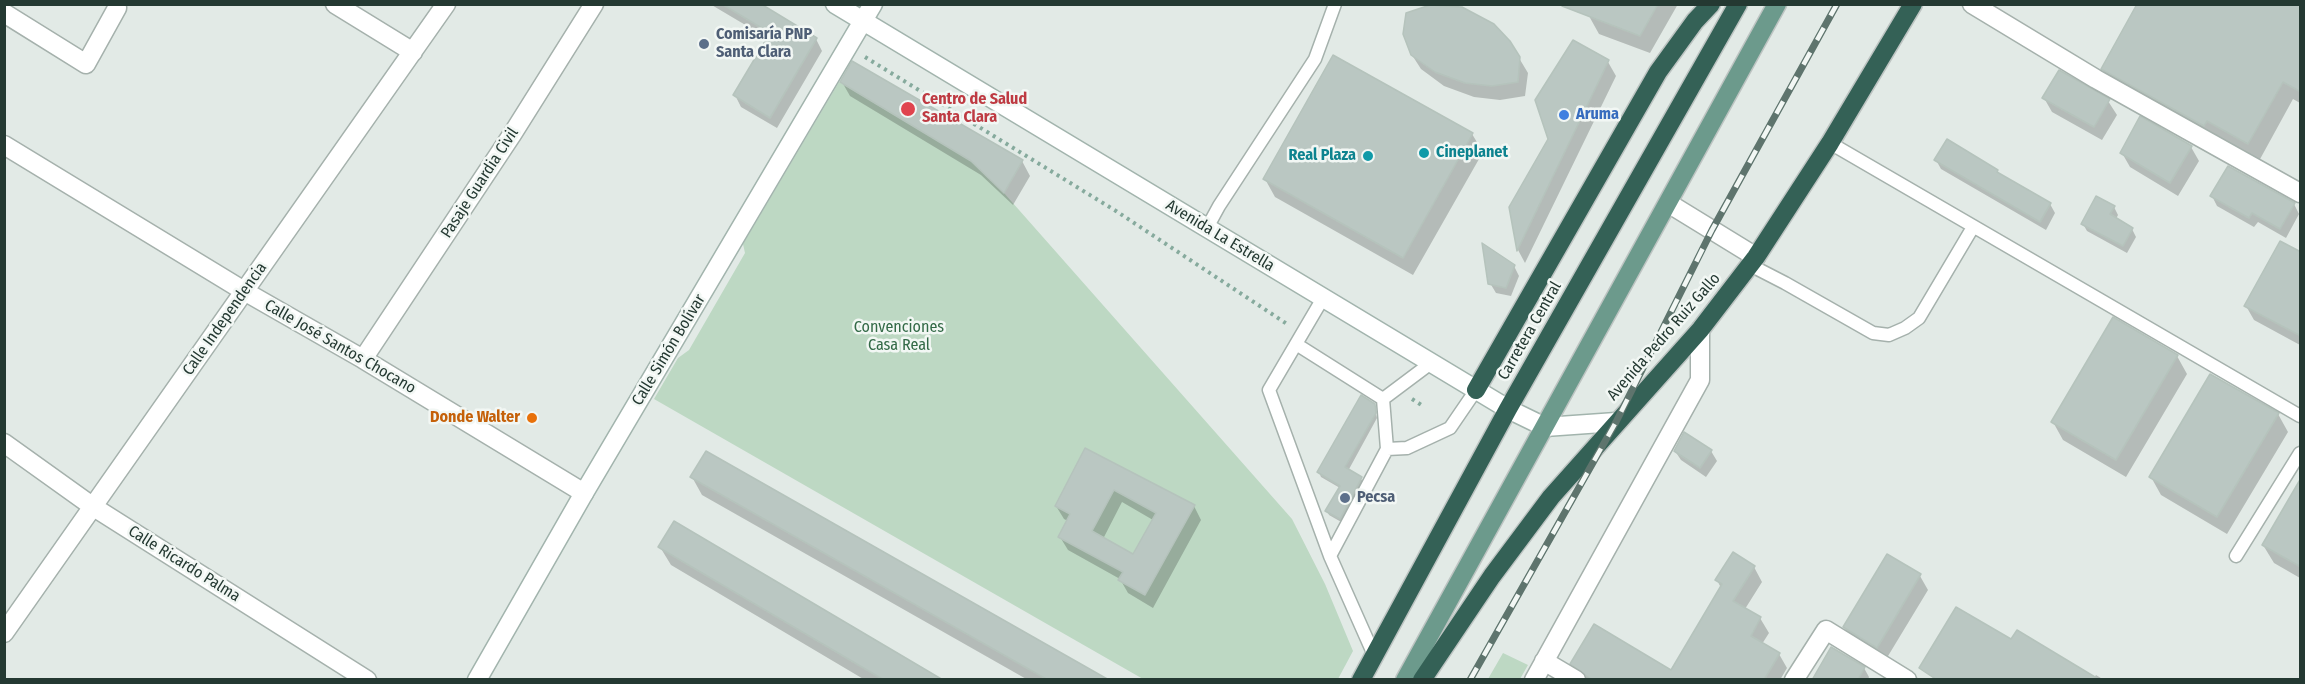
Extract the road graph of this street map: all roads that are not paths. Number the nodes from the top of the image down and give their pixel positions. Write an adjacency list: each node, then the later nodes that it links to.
1 (335, 4): 15 (street)
2 (446, 4): 15 (street, Calle Independencia)
3 (594, 4): 27 (street, Pasaje Guardia Civil)
4 (835, 4): 14 (street, Avenida La Estrella)
5 (873, 4): 14 (street, Calle Simón Bolívar)
6 (1335, 4): 21 (lane)
7 (1711, 4): 29 (highway)
8 (1738, 4): 31 (highway, Carretera Central)
9 (1777, 4): 19 (main road)
10 (1913, 4): 16 (highway, Avenida Pedro Ruiz Gallo)
11 (1972, 4): 18 (street)
12 (117, 8): 13 (street)
13 (4, 13)
14 (865, 21): 21 (street, Avenida La Estrella); 38 (street, Calle Simón Bolívar)
15 (413, 52): 23 (street, Calle Independencia)
16 (1830, 143): 20 (lane); 22 (highway, Avenida Pedro Ruiz Gallo)
17 (4, 145): 23 (street, Calle José Santos Chocano)
18 (2301, 193)
19 (1668, 203): 22 (street); 34 (main road)
20 (1973, 227): 22 (lane); 32 (lane)
21 (1207, 228): 24 (street, Avenida La Estrella)
22 (1753, 261): 25 (highway, Avenida Pedro Ruiz Gallo)
23 (244, 291): 27 (street, Calle José Santos Chocano); 39 (street, Calle Independencia)
24 (1323, 298): 26 (lane); 28 (street, Avenida La Estrella)
25 (1700, 330): 33 (highway, Avenida Pedro Ruiz Gallo); 44 (street)
26 (1299, 339): 30 (lane); 40 (lane)
27 (363, 360): 38 (street, Calle José Santos Chocano)
28 (1431, 363): 29 (street, Avenida La Estrella); 30 (lane)
29 (1476, 390): 31 (street, Avenida La Estrella); 36 (lane)
30 (1383, 399): 36 (lane)
31 (1508, 409): 34 (street, Avenida La Estrella); 43 (highway, Carretera Central)
32 (2301, 416)
33 (1616, 422): 34 (street, Avenida La Estrella); 49 (highway, Avenida Pedro Ruiz Gallo)
34 (1545, 426): 48 (main road)
35 (4, 443): 39 (street, Calle Ricardo Palma)
36 (1387, 449): 40 (lane)
37 (2301, 453): 41 (lane)
38 (584, 493): 46 (street, Calle Simón Bolívar)
39 (93, 506): 42 (street, Calle Independencia); 45 (street, Calle Ricardo Palma)
40 (1330, 556): 43 (lane)
41 (2236, 556)
42 (4, 633)
43 (1374, 655): 47 (highway, Carretera Central)
44 (1544, 661): 50 (street); 51 (street)
45 (367, 680)
46 (477, 680)
47 (1360, 680)
48 (1405, 680)
49 (1422, 680)
50 (1534, 680)
51 (1576, 680)
52 (1794, 680): 53 (street)
53 (1907, 680)

